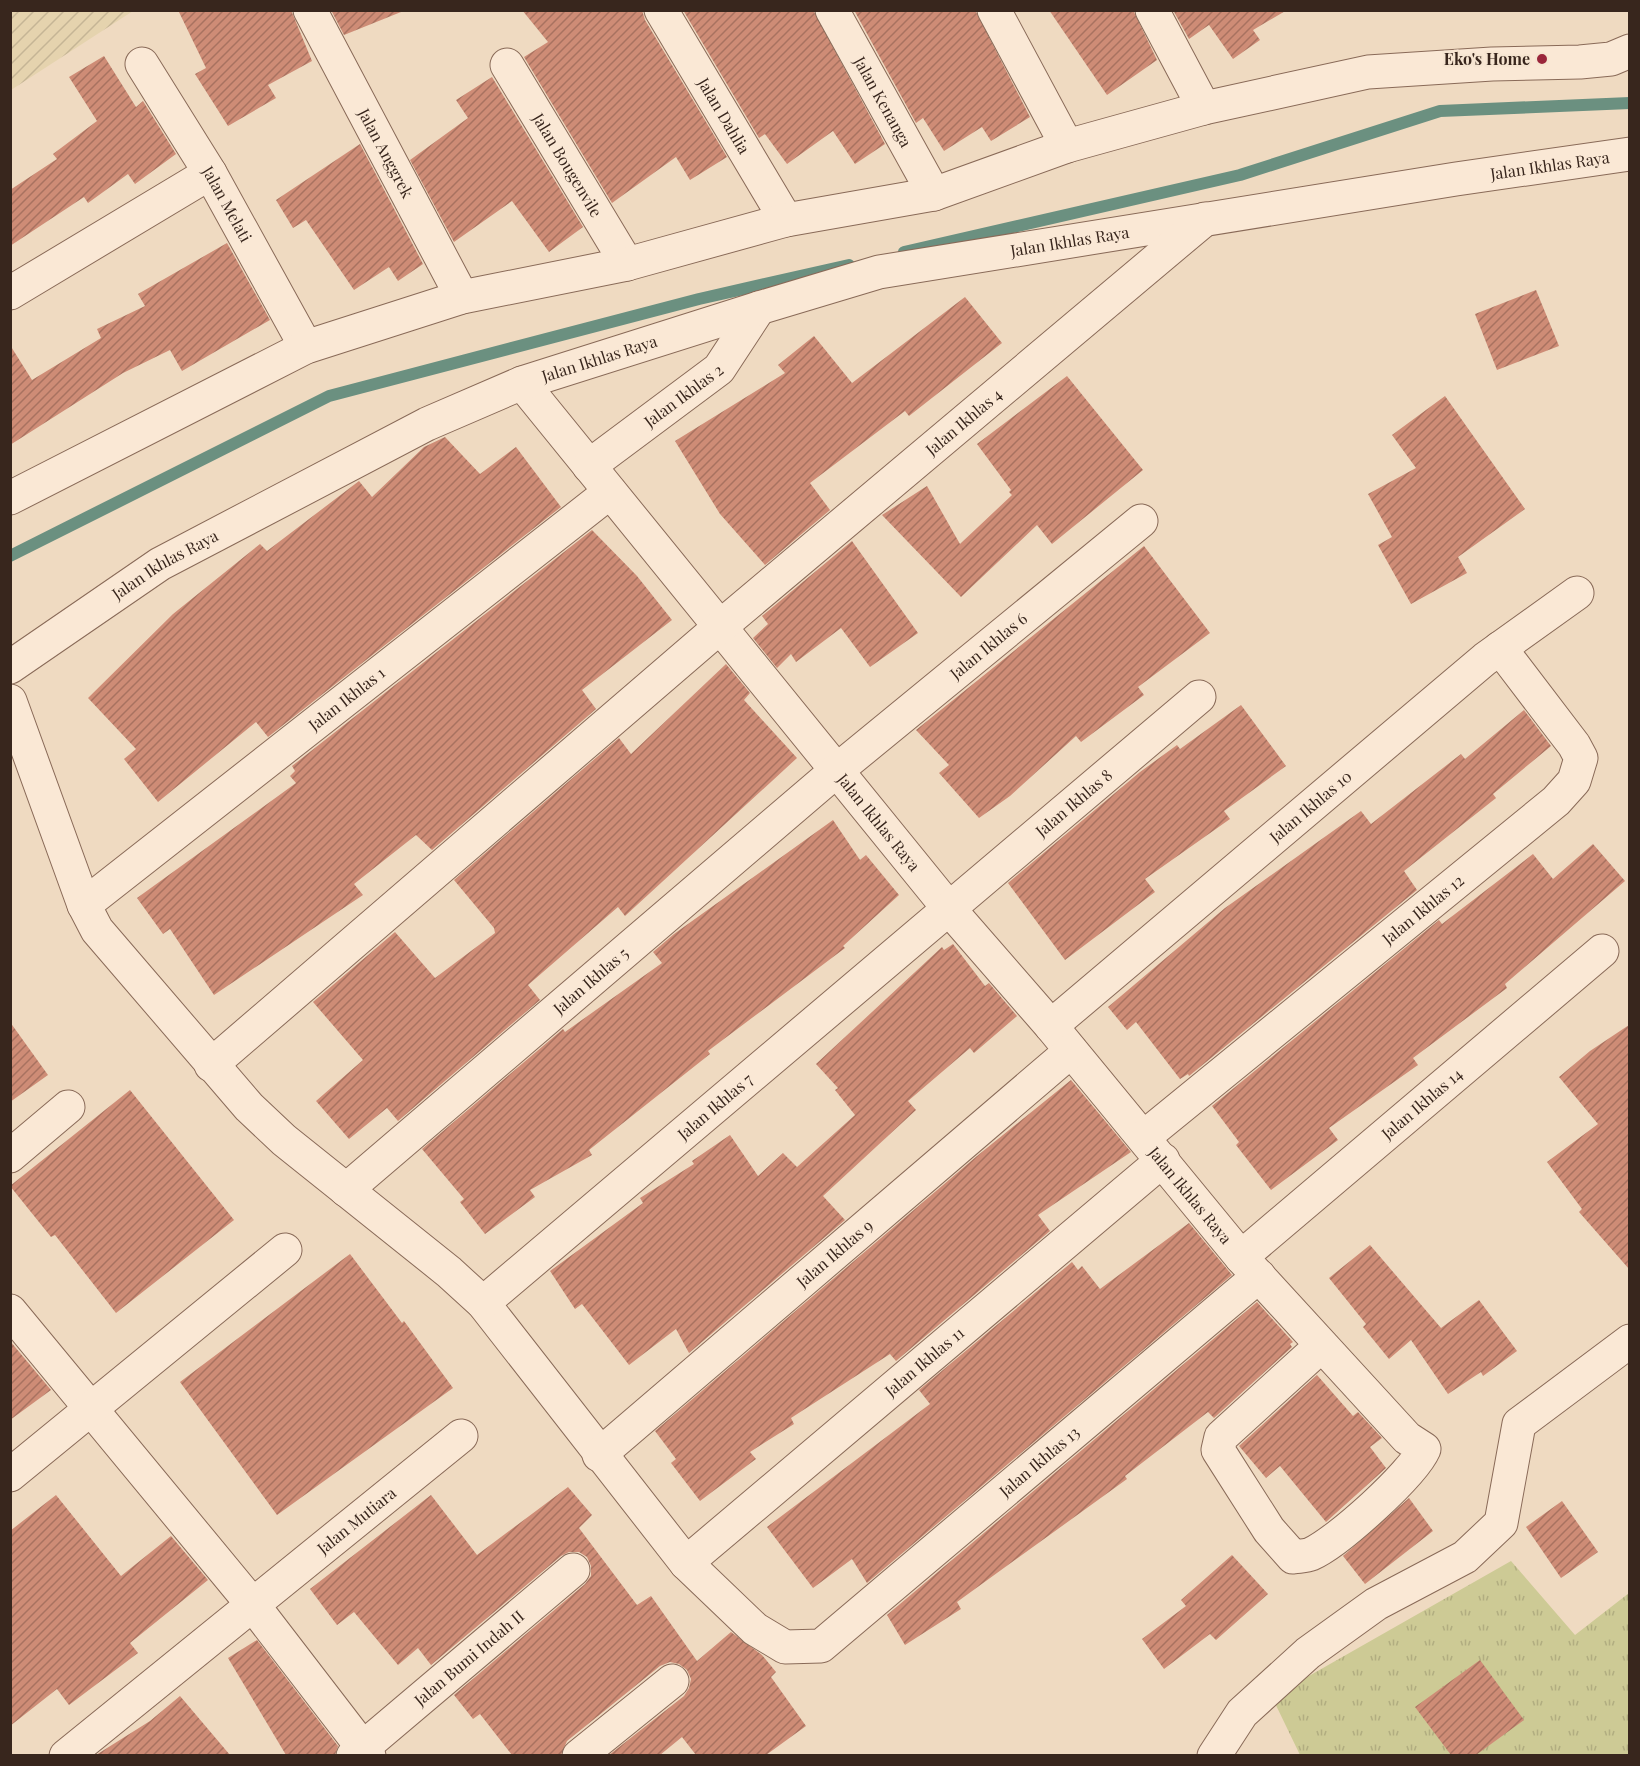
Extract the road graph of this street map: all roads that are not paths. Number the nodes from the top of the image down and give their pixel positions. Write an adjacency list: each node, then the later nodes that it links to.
1 (310, 10): 18 (street, Jalan Anggrek)
2 (661, 10): 15 (street, Jalan Dahlia)
3 (832, 10): 13 (street, Jalan Kenanga)
4 (994, 10): 10 (street)
5 (1152, 10): 9 (street)
6 (1629, 51): 9 (street)
7 (142, 64): 12 (street, Jalan Melati)
8 (507, 65): 16 (street, Jalan Bougenvile)
9 (1204, 108): 10 (street)
10 (1067, 146): 13 (street)
11 (1629, 154): 14 (street, Jalan Ikhlas Raya)
12 (210, 173): 17 (street); 20 (street, Jalan Melati)
13 (934, 194): 15 (street)
14 (1206, 218): 19 (street, Jalan Ikhlas Raya); 27 (street, Jalan Ikhlas 4)
15 (786, 220): 16 (street)
16 (627, 264): 18 (street)
17 (10, 293)
18 (462, 297): 20 (street)
19 (759, 308): 21 (street, Jalan Ikhlas Raya); 22 (street, Jalan Ikhlas 2)
20 (306, 347): 24 (street)
21 (522, 383): 22 (street, Jalan Ikhlas Raya); 29 (street, Jalan Ikhlas Raya)
22 (589, 466): 23 (street, Jalan Ikhlas Raya)
23 (610, 492): 27 (street, Jalan Ikhlas Raya); 33 (street, Jalan Ikhlas 1)
24 (10, 498)
25 (1141, 521): 32 (street, Jalan Ikhlas 6)
26 (1577, 593): 28 (street, Jalan Ikhlas 10)
27 (721, 626): 32 (street, Jalan Ikhlas Raya); 37 (street, Jalan Ikhlas 4)
28 (1500, 648): 36 (street, Jalan Ikhlas 10); 39 (street, Jalan Ikhlas 12)
29 (10, 667)
30 (1199, 697): 34 (street, Jalan Ikhlas 8)
31 (10, 701): 33 (street)
32 (836, 771): 34 (street, Jalan Ikhlas Raya); 41 (street, Jalan Ikhlas 5)
33 (84, 905): 37 (street)
34 (950, 910): 36 (street, Jalan Ikhlas Raya); 44 (street, Jalan Ikhlas 7)
35 (1602, 951): 43 (street, Jalan Ikhlas 14)
36 (1061, 1038): 39 (street, Jalan Ikhlas Raya); 50 (street, Jalan Ikhlas 9)
37 (212, 1065): 41 (street)
38 (68, 1107): 40 (street)
39 (1153, 1148): 43 (street, Jalan Ikhlas Raya); 52 (street, Jalan Ikhlas 11)
40 (10, 1156)
41 (346, 1190): 44 (street)
42 (285, 1250): 48 (street)
43 (1250, 1266): 47 (street, Jalan Ikhlas Raya); 52 (street, Jalan Ikhlas 13)
44 (483, 1303): 50 (street)
45 (10, 1311): 48 (street)
46 (1629, 1341): 59 (street)
47 (1321, 1346): 47 (street, Jalan Ikhlas Raya)
48 (94, 1409): 51 (street); 54 (street)
49 (461, 1436): 54 (street, Jalan Mutiara)
50 (599, 1455): 52 (street)
51 (10, 1475)
52 (686, 1563)
53 (573, 1570): 56 (street, Jalan Bumi Indah II)
54 (252, 1605): 56 (street); 57 (street, Jalan Mutiara)
55 (672, 1681): 58 (street)
56 (362, 1753)
57 (66, 1755)
58 (579, 1755)
59 (1214, 1755)

